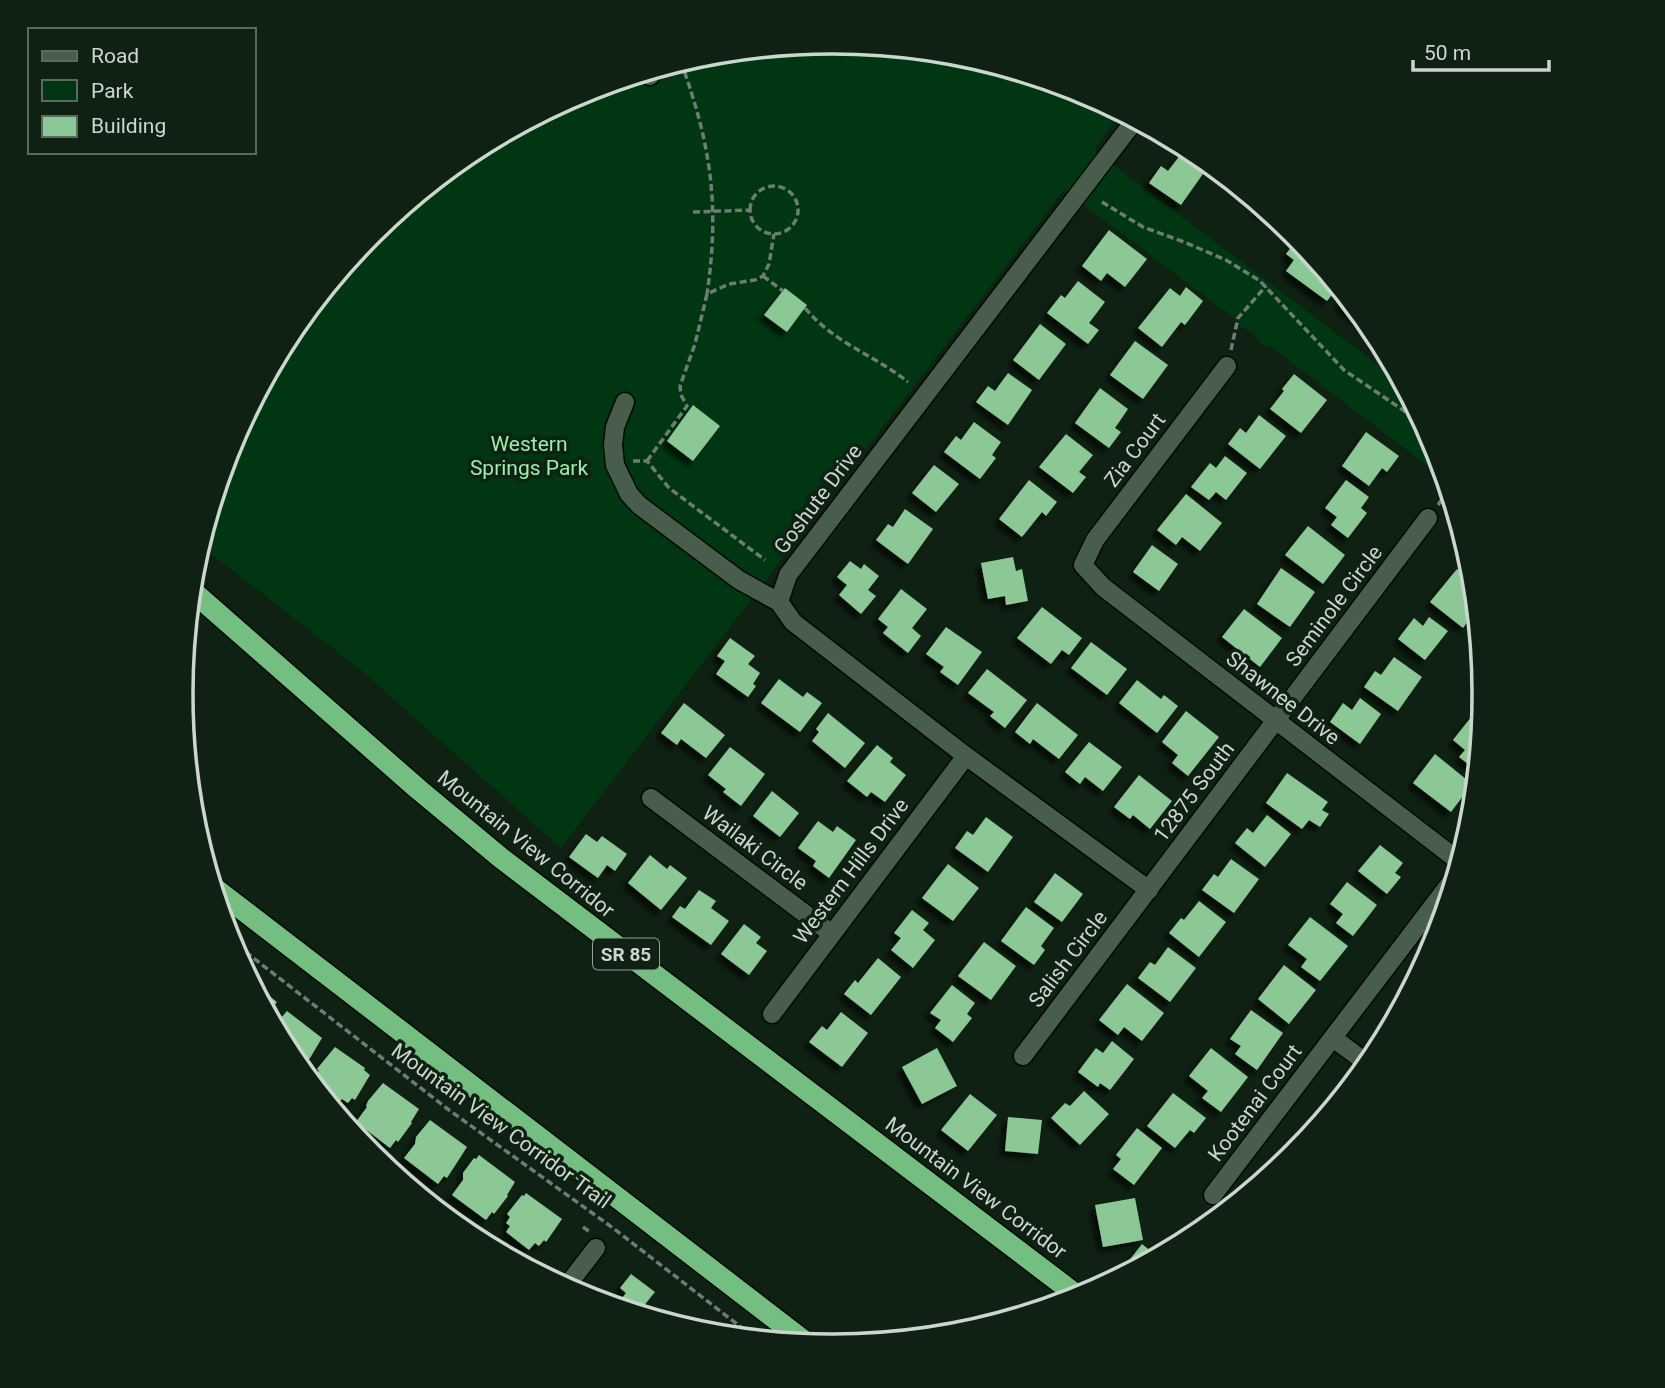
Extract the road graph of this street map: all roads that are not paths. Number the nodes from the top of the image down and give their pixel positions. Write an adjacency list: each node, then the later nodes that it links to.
1 (1129, 128): 7 (street, Goshute Drive)
2 (1227, 366): 5 (street, Zia Court)
3 (625, 402): 7 (street)
4 (1428, 519): 8 (street, Seminole Circle)
5 (1083, 565): 8 (street, Shawnee Drive)
6 (200, 598): 23 (highway, Mountain View Corridor / SR 85)
7 (779, 602): 9 (street)
8 (1276, 722): 11 (street, Shawnee Drive); 12 (street, 12875 South)
9 (966, 756): 12 (street); 15 (street, Western Hills Drive)
10 (651, 798): 15 (street, Wailaki Circle)
11 (1451, 855)
12 (1149, 890): 18 (street, Salish Circle)
13 (226, 897): 24 (highway)
14 (1438, 899): 17 (street)
15 (832, 934): 16 (street, Western Hills Drive)
16 (772, 1014)
17 (1333, 1038): 19 (street); 20 (street, Kootenai Court)
18 (1023, 1055)
19 (1358, 1057)
20 (1213, 1195)
21 (596, 1248): 22 (street)
22 (573, 1278)
23 (1068, 1289)
24 (794, 1332)

